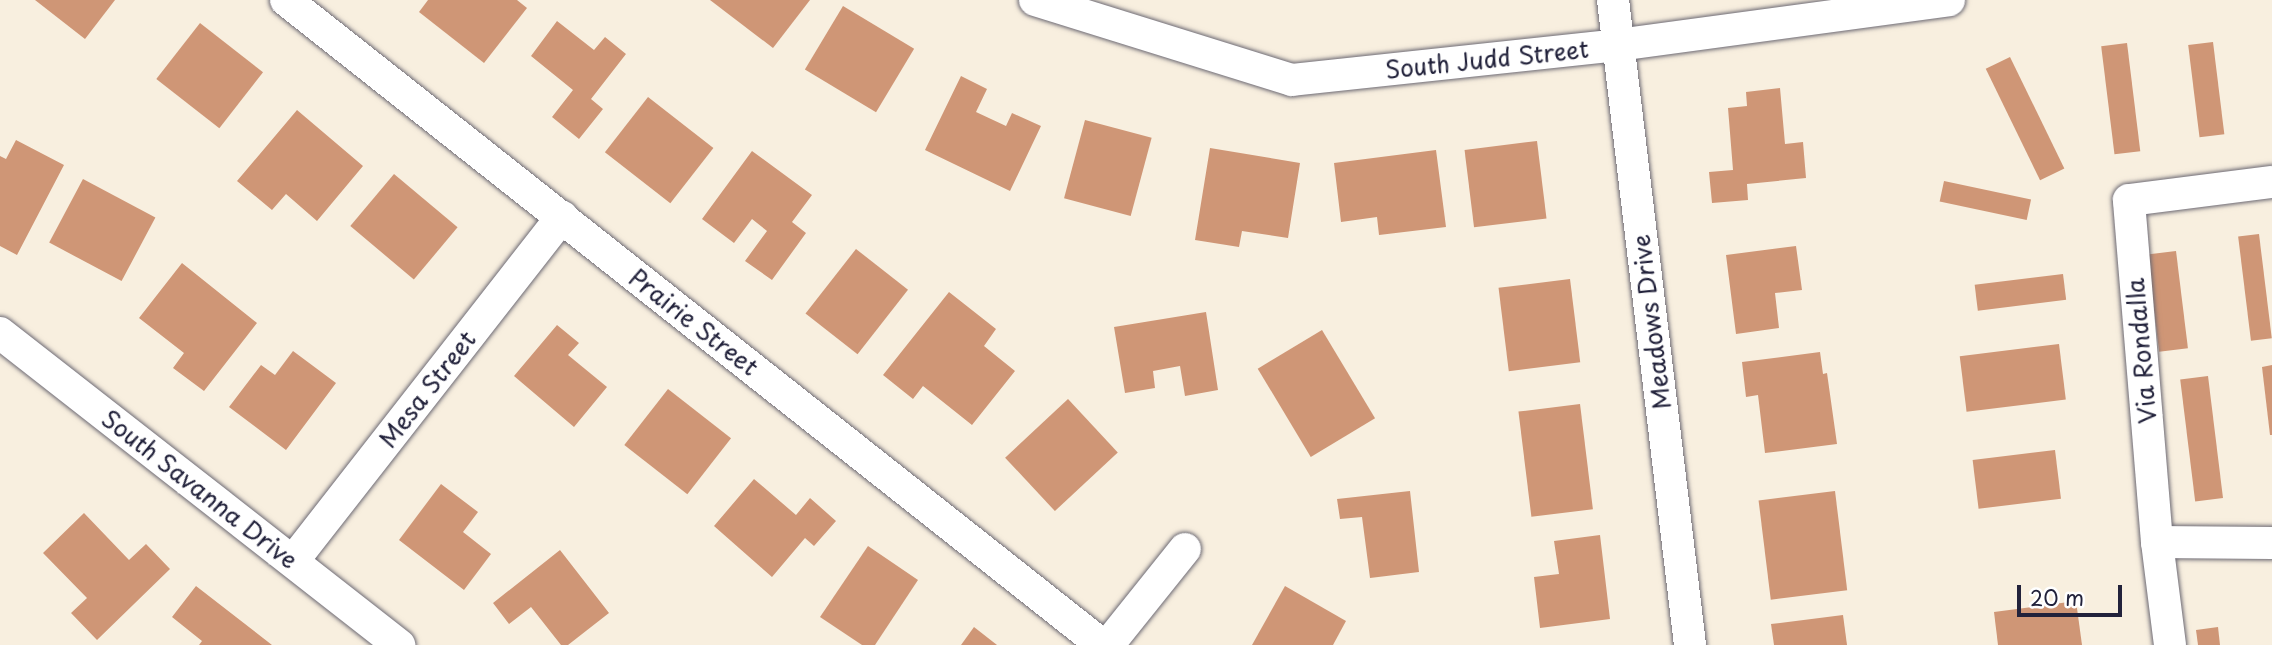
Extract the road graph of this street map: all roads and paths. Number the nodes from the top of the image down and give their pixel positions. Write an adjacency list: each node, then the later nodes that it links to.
1 (286, 0): 8 (street, Prairie Street)
2 (1035, 0): 6 (street, South Judd Street)
3 (1613, 0): 6 (street, Meadows Drive)
4 (1949, 0): 5 (street, South Judd Street)
5 (1902, 3): 6 (street, South Judd Street)
6 (1618, 45): 17 (street, Meadows Drive)
7 (2272, 182): 10 (street, Via Rondalla)
8 (562, 217): 13 (street, Mesa Street); 15 (street, Prairie Street)
9 (0, 333): 13 (street, South Savanna Drive)
10 (2157, 542): 11 (street); 18 (street, Via Rondalla)
11 (2272, 543)
12 (1185, 550): 16 (street)
13 (293, 561): 14 (street, South Savanna Drive)
14 (399, 645)
15 (1102, 645)
16 (1108, 645)
17 (1690, 645)
18 (2170, 645)

